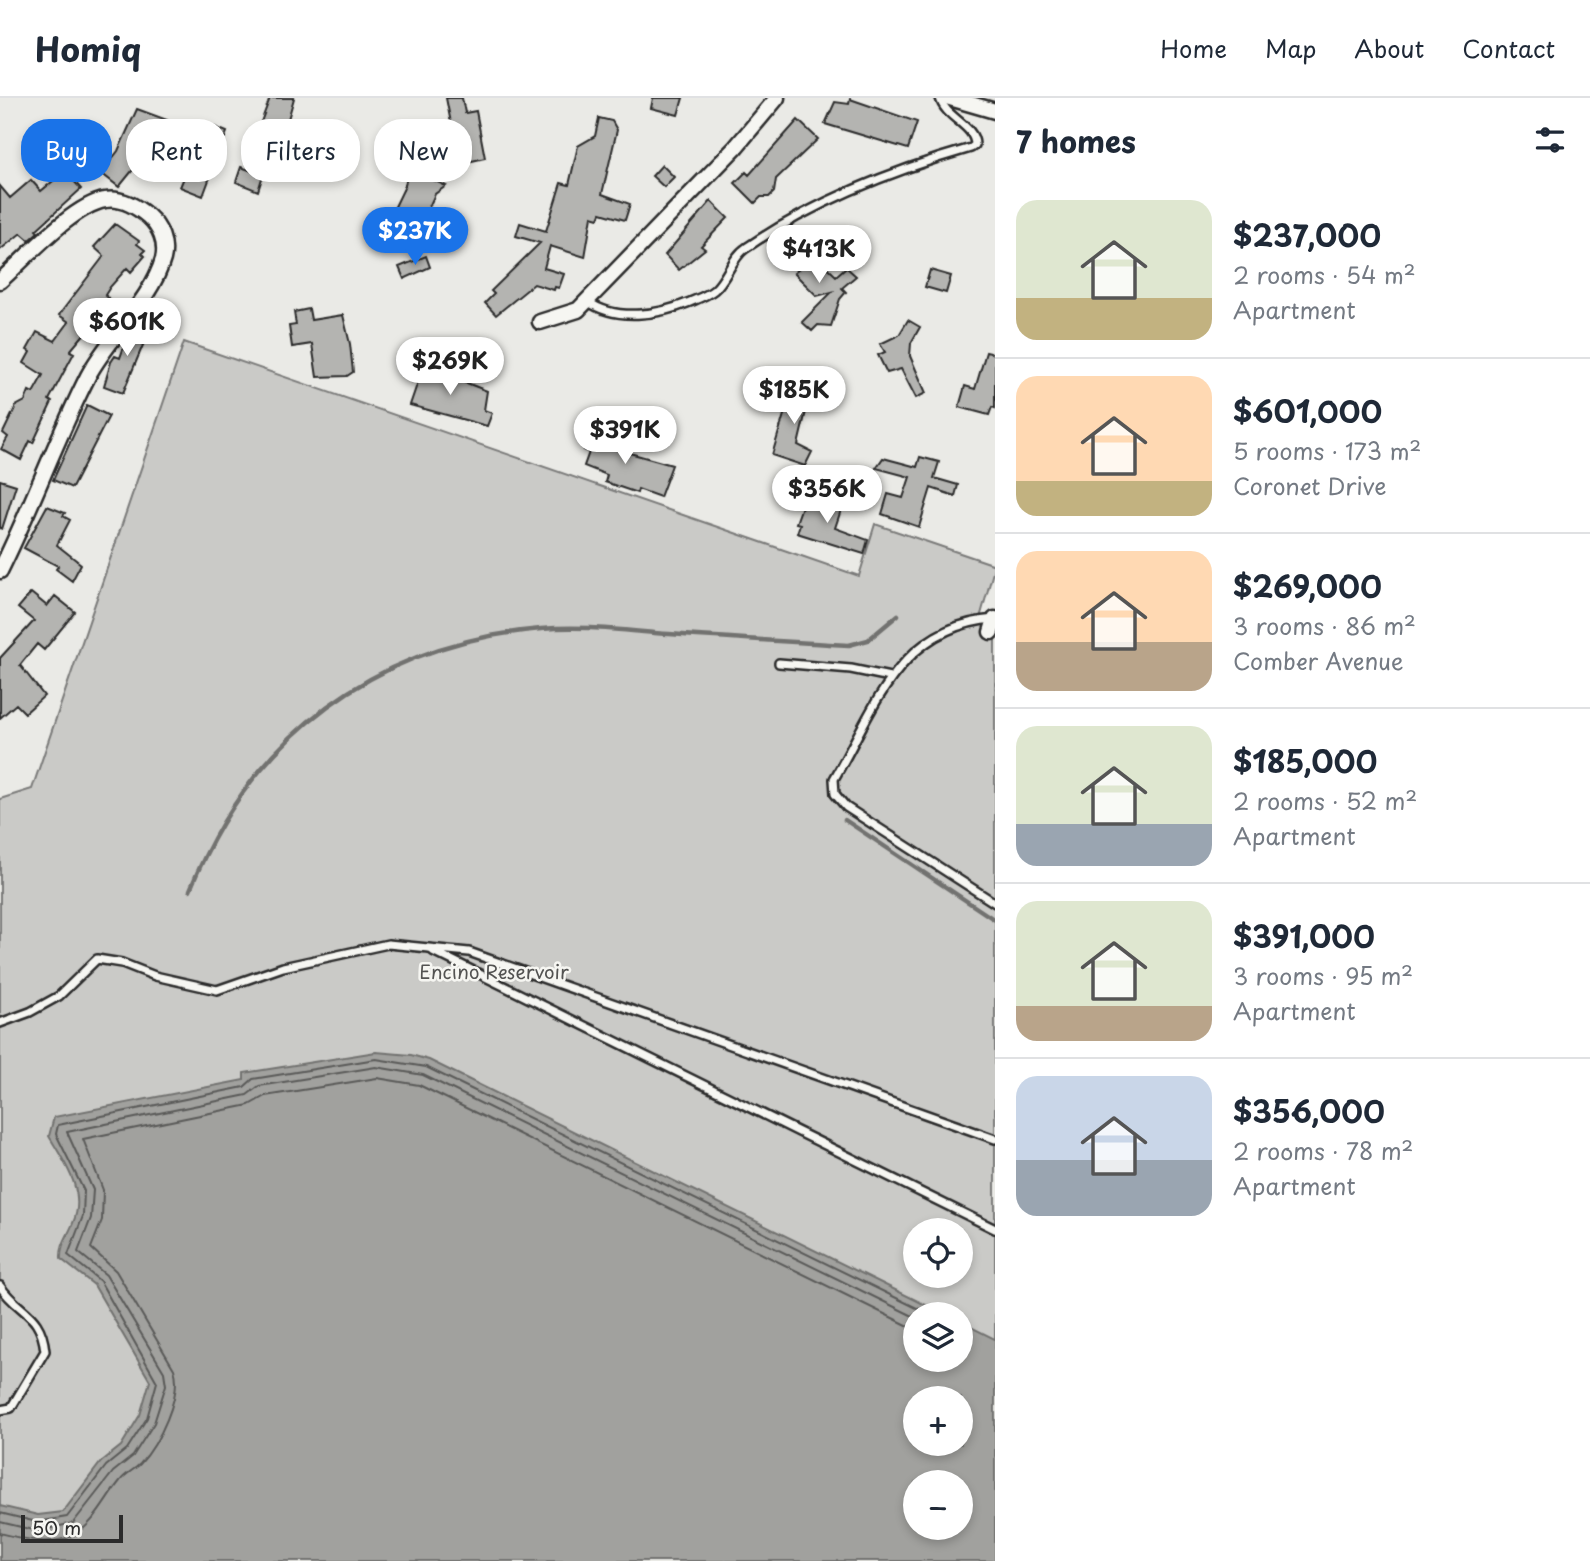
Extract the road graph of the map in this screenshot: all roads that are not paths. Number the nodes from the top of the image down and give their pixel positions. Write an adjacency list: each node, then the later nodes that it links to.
1 (777, 98): 6 (street)
2 (940, 98): 6 (lane)
3 (950, 98): 4 (street)
4 (995, 111)
5 (0, 281): 8 (street)
6 (587, 301): 7 (street)
7 (540, 322)
8 (0, 570)
9 (994, 623): 11 (lane)
10 (779, 663): 11 (lane)
11 (890, 677): 12 (lane)
12 (995, 904)
13 (427, 947): 14 (lane); 15 (lane); 16 (lane)
14 (0, 1023)
15 (995, 1139)
16 (995, 1229)
17 (0, 1286): 18 (lane)
18 (0, 1410)

